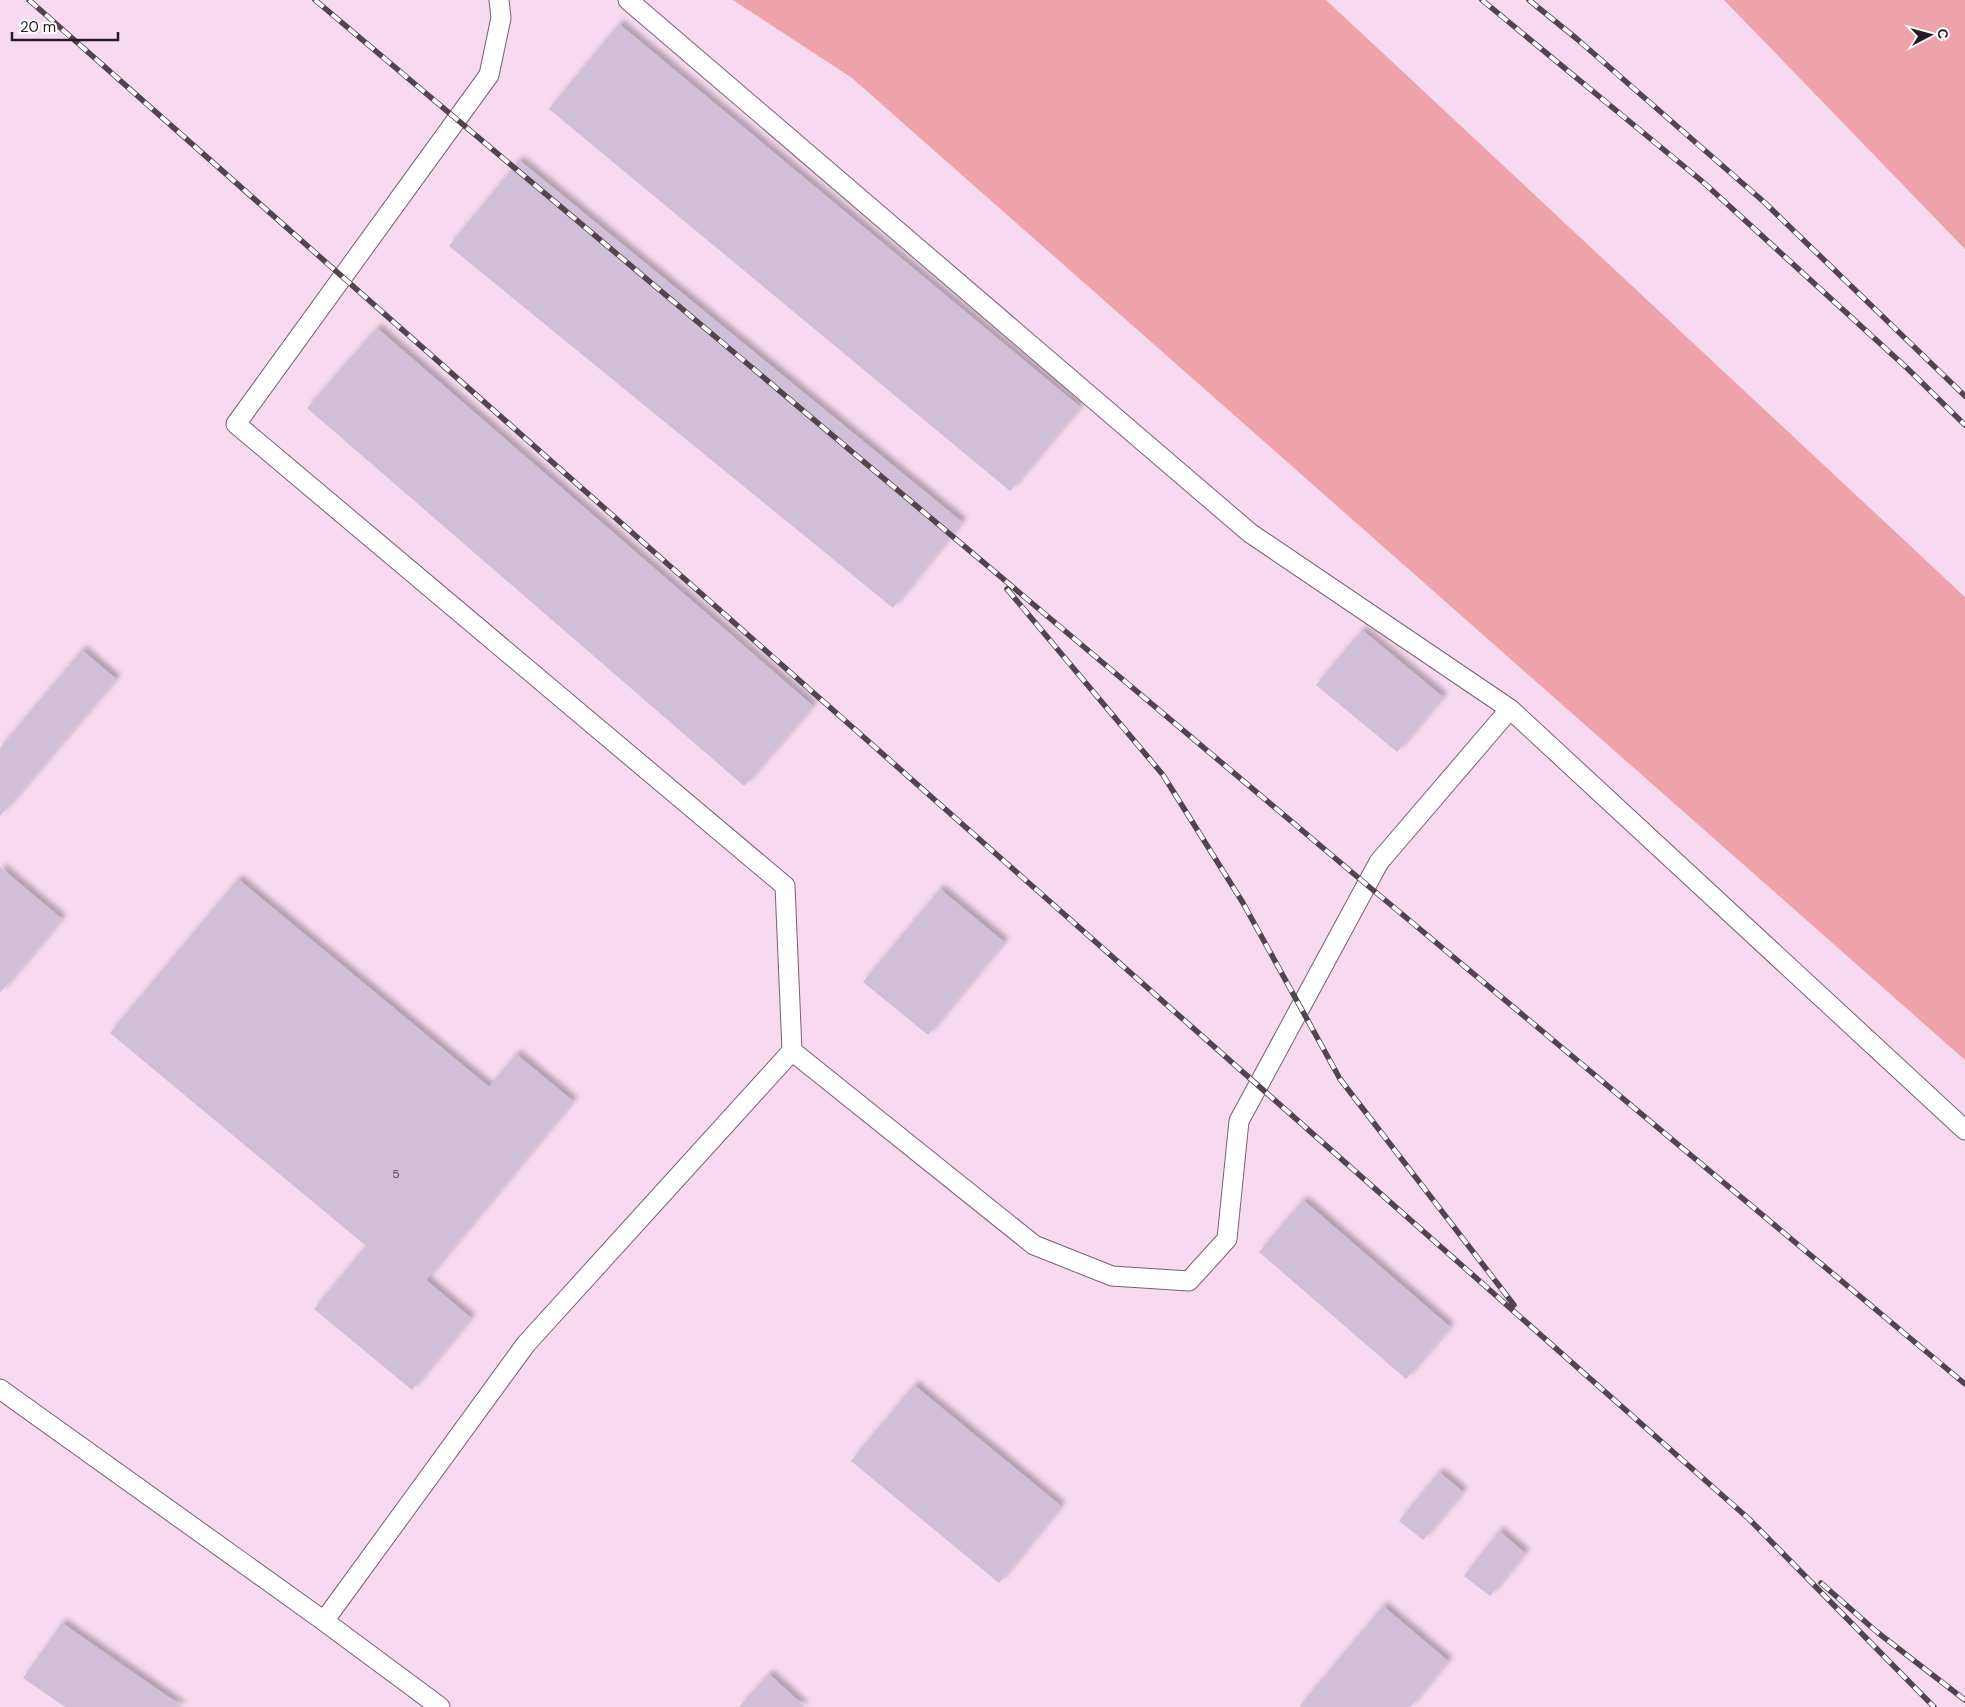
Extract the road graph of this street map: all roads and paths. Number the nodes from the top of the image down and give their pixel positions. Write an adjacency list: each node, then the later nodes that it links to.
1 (499, 0): 4 (lane)
2 (628, 0): 3 (lane)
3 (1510, 709): 4 (lane); 5 (lane)
4 (792, 1051): 7 (lane)
5 (1965, 1130)
6 (0, 1390): 7 (lane)
7 (324, 1621): 8 (lane)
8 (440, 1707)

